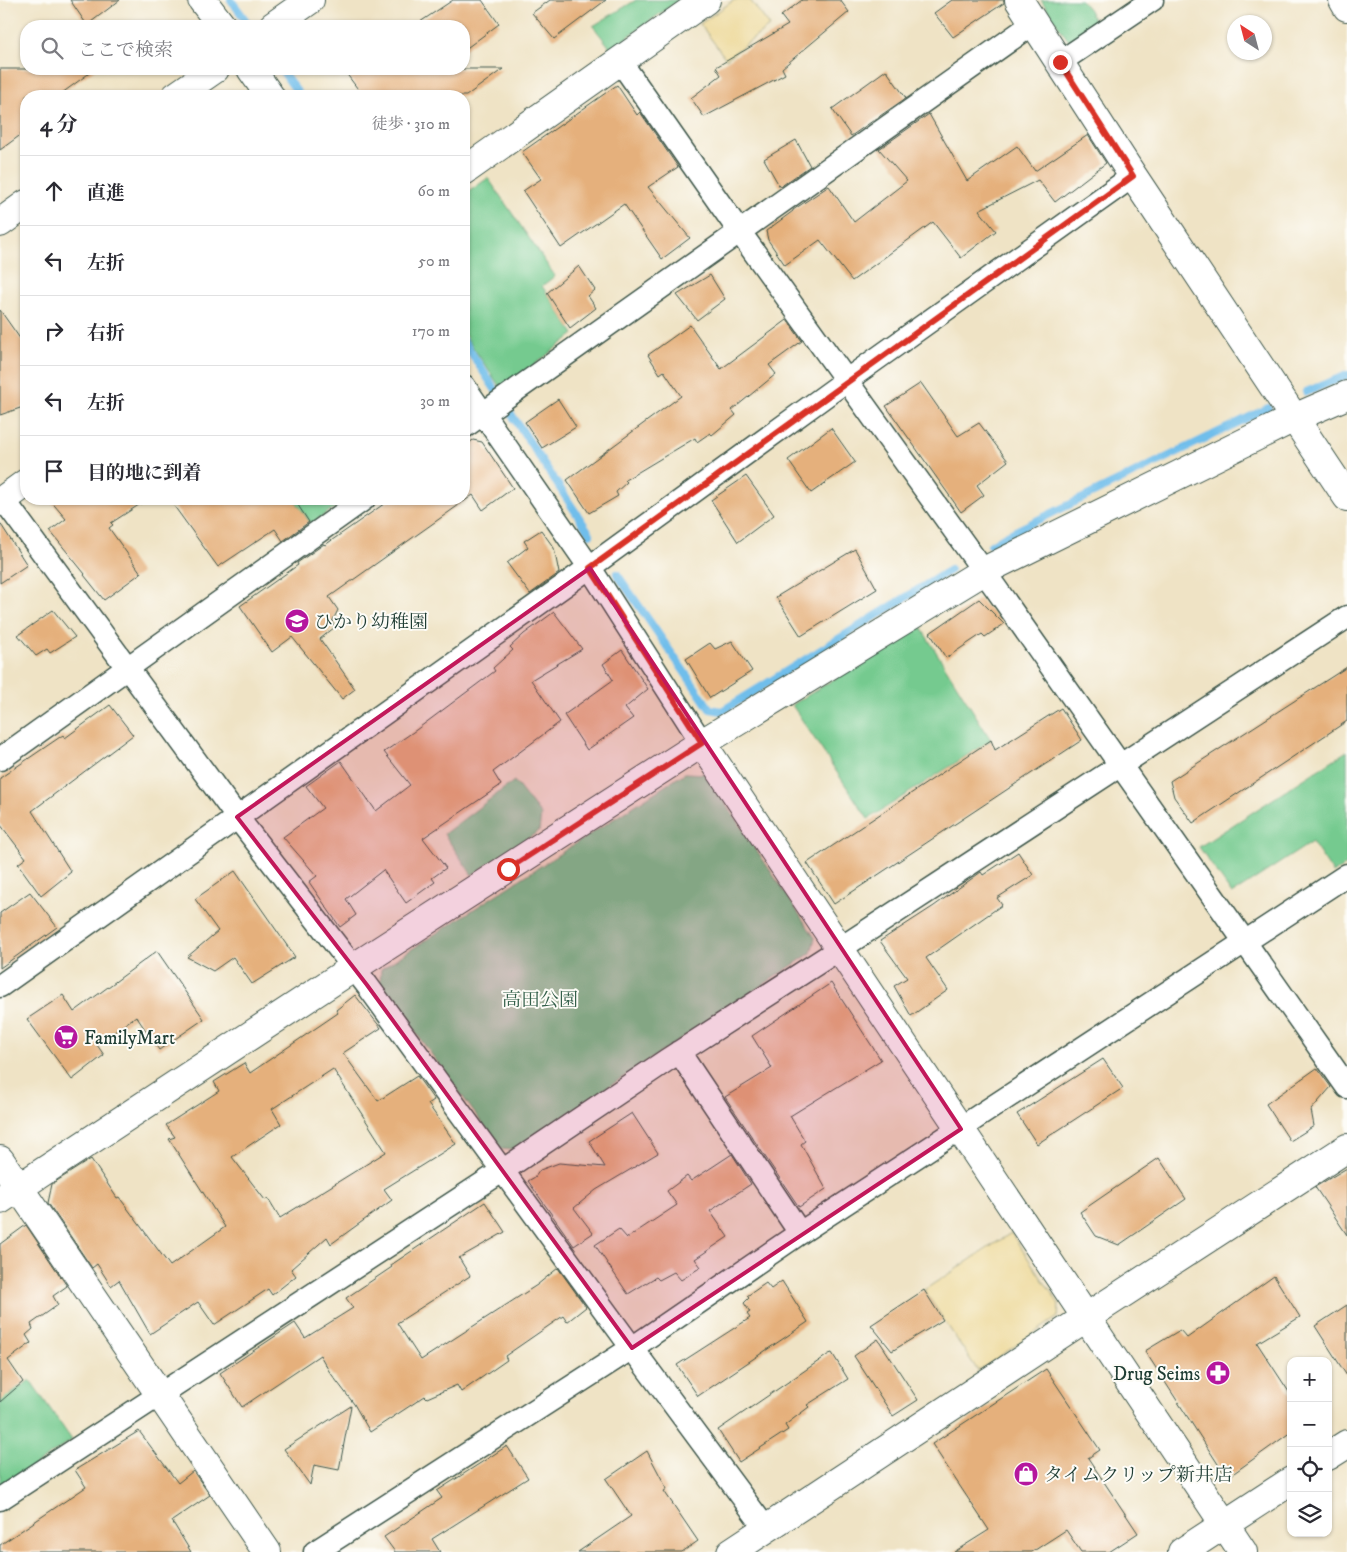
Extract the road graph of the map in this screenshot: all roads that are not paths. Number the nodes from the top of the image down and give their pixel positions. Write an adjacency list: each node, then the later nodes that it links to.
1 (202, 0): 8 (street)
2 (310, 0): 9 (street)
3 (706, 0): 11 (street)
4 (1019, 0): 10 (street)
5 (1152, 0): 12 (street)
6 (1343, 0): 7 (street)
7 (1347, 7)
8 (217, 20)
9 (282, 20)
10 (1034, 23): 12 (street); 21 (street)
11 (620, 61): 17 (street); 21 (street)
12 (1060, 62): 18 (street)
13 (206, 75): 15 (street)
14 (255, 75): 16 (street)
15 (185, 90)
16 (266, 90)
17 (470, 167)
18 (1133, 176): 22 (street); 26 (street)
19 (20, 208): 20 (street)
20 (0, 223)
21 (739, 231): 22 (street); 25 (street)
22 (847, 380): 32 (street); 33 (street)
23 (470, 395): 25 (street)
24 (1347, 395): 26 (street)
25 (482, 414): 27 (street); 32 (street)
26 (1294, 418): 29 (street); 33 (street)
27 (470, 423)
28 (20, 488): 30 (street)
29 (1347, 497)
30 (2, 501): 35 (street)
31 (356, 505): 35 (street)
32 (590, 568): 36 (street); 39 (street)
33 (984, 571): 36 (street); 38 (street)
34 (1347, 617): 38 (street)
35 (128, 668): 37 (street); 39 (street)
36 (702, 743): 42 (street); 43 (street)
37 (0, 759)
38 (1121, 765): 41 (street); 42 (street)
39 (237, 817): 43 (street); 44 (street)
40 (1347, 875): 41 (street)
41 (1246, 941): 46 (street); 47 (street)
42 (841, 948): 45 (street); 47 (street)
43 (353, 968): 50 (street); 51 (street)
44 (0, 986)
45 (679, 1052): 50 (street); 52 (street)
46 (1347, 1087)
47 (961, 1129): 52 (street); 53 (street)
48 (1347, 1148): 53 (street)
49 (0, 1160): 51 (street)
50 (502, 1171): 54 (street); 55 (street)
51 (9, 1194): 55 (street)
52 (800, 1233): 54 (street)
53 (1086, 1317): 60 (street); 61 (street)
54 (632, 1348): 61 (street); 63 (street)
55 (160, 1394): 59 (street); 62 (street)
56 (1347, 1444): 57 (street)
57 (1332, 1453)
58 (1287, 1484): 60 (street)
59 (0, 1499)
60 (1225, 1525): 65 (street); 66 (street)
61 (766, 1529): 64 (street)
62 (267, 1552)
63 (315, 1552)
64 (731, 1552)
65 (1182, 1552)
66 (1243, 1552)

